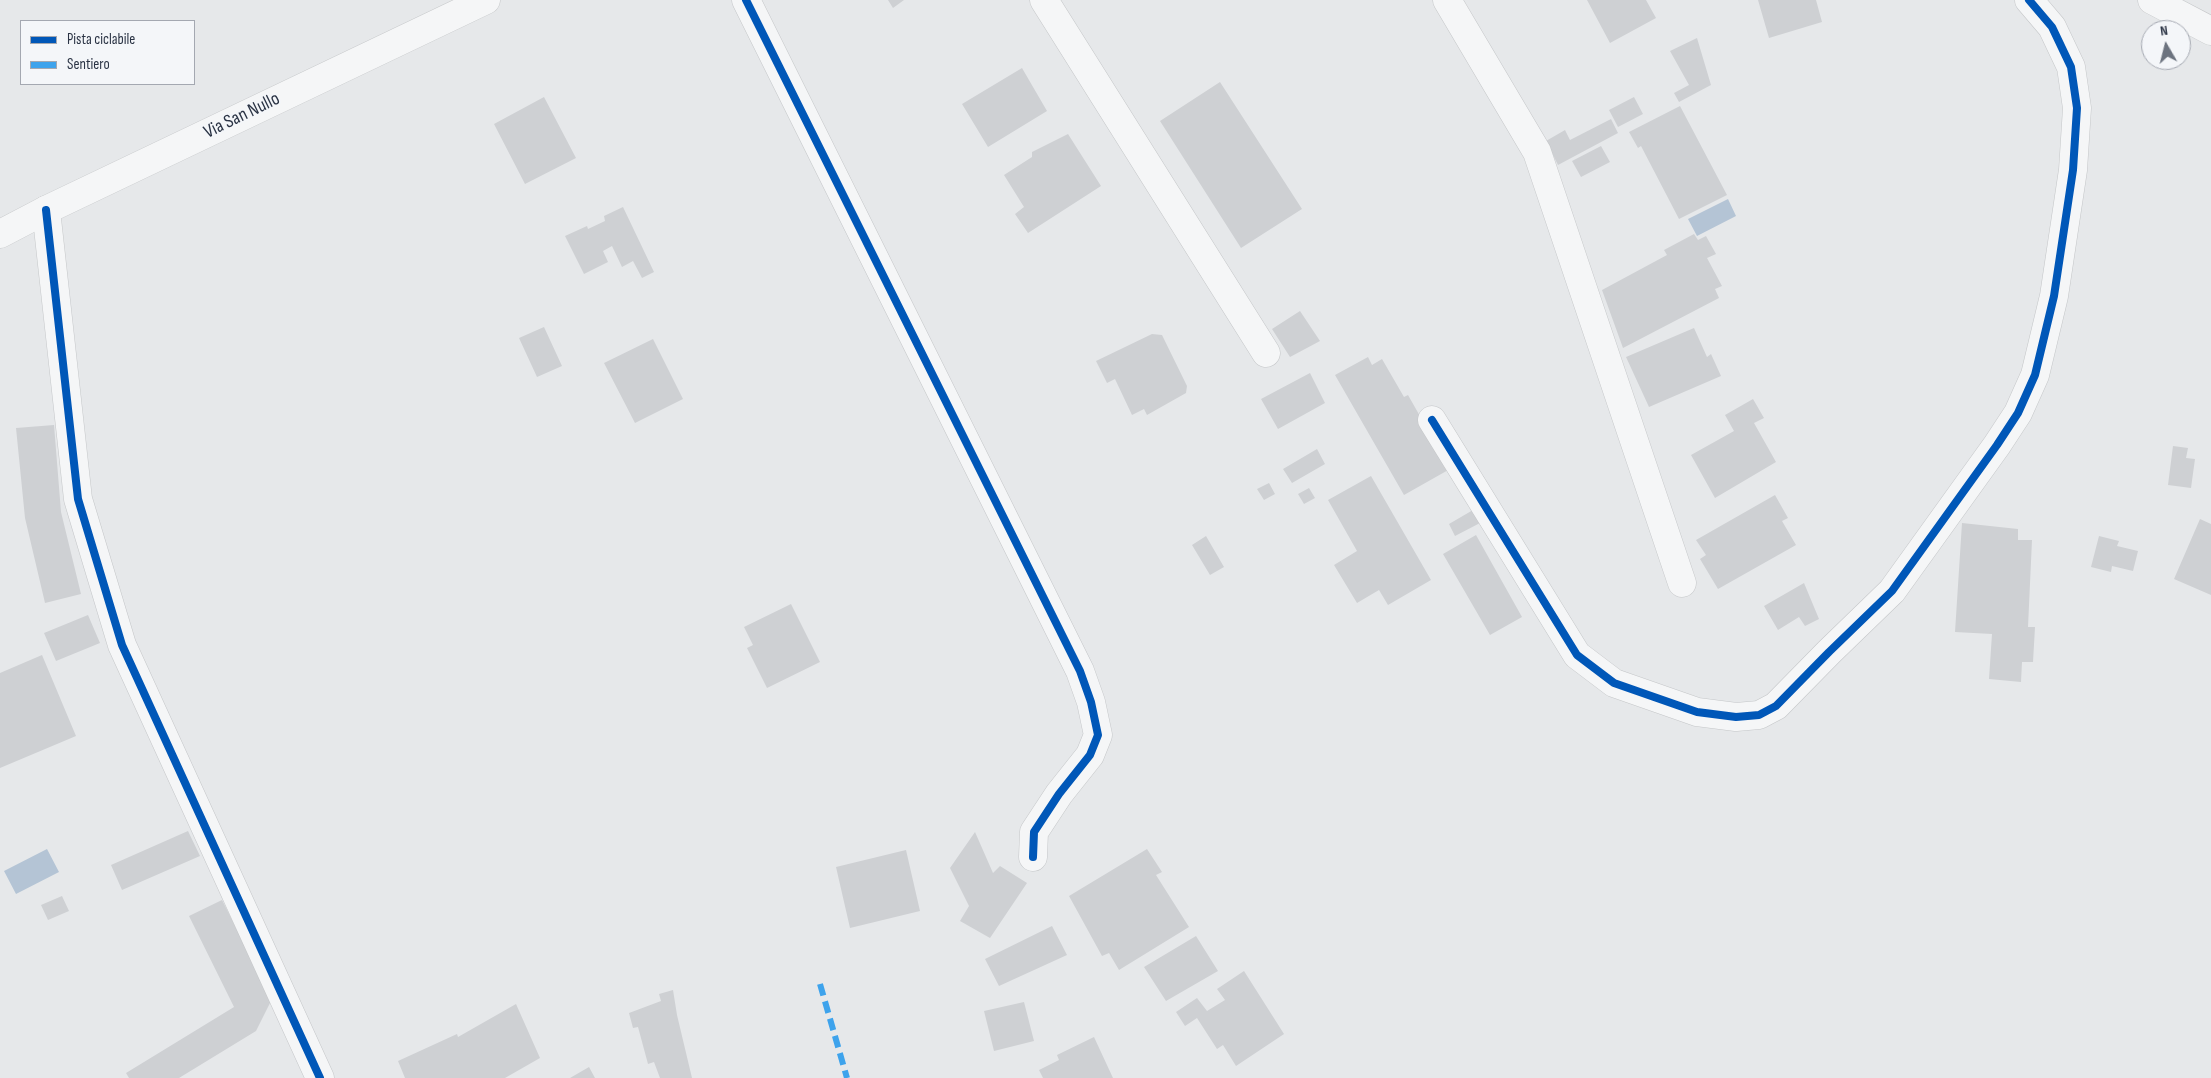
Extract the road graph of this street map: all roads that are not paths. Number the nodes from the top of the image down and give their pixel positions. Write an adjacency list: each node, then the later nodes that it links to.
1 (486, 0): 8 (street, Via San Nullo)
2 (746, 0): 13 (street)
3 (1044, 0): 10 (street)
4 (1447, 0): 12 (street)
5 (2029, 0): 11 (street)
6 (2152, 0): 7 (street)
7 (2211, 31)
8 (46, 210): 9 (street, Via San Nullo); 14 (street)
9 (0, 234)
10 (1266, 353)
11 (1432, 420)
12 (1682, 583)
13 (1033, 857)
14 (320, 1078)

